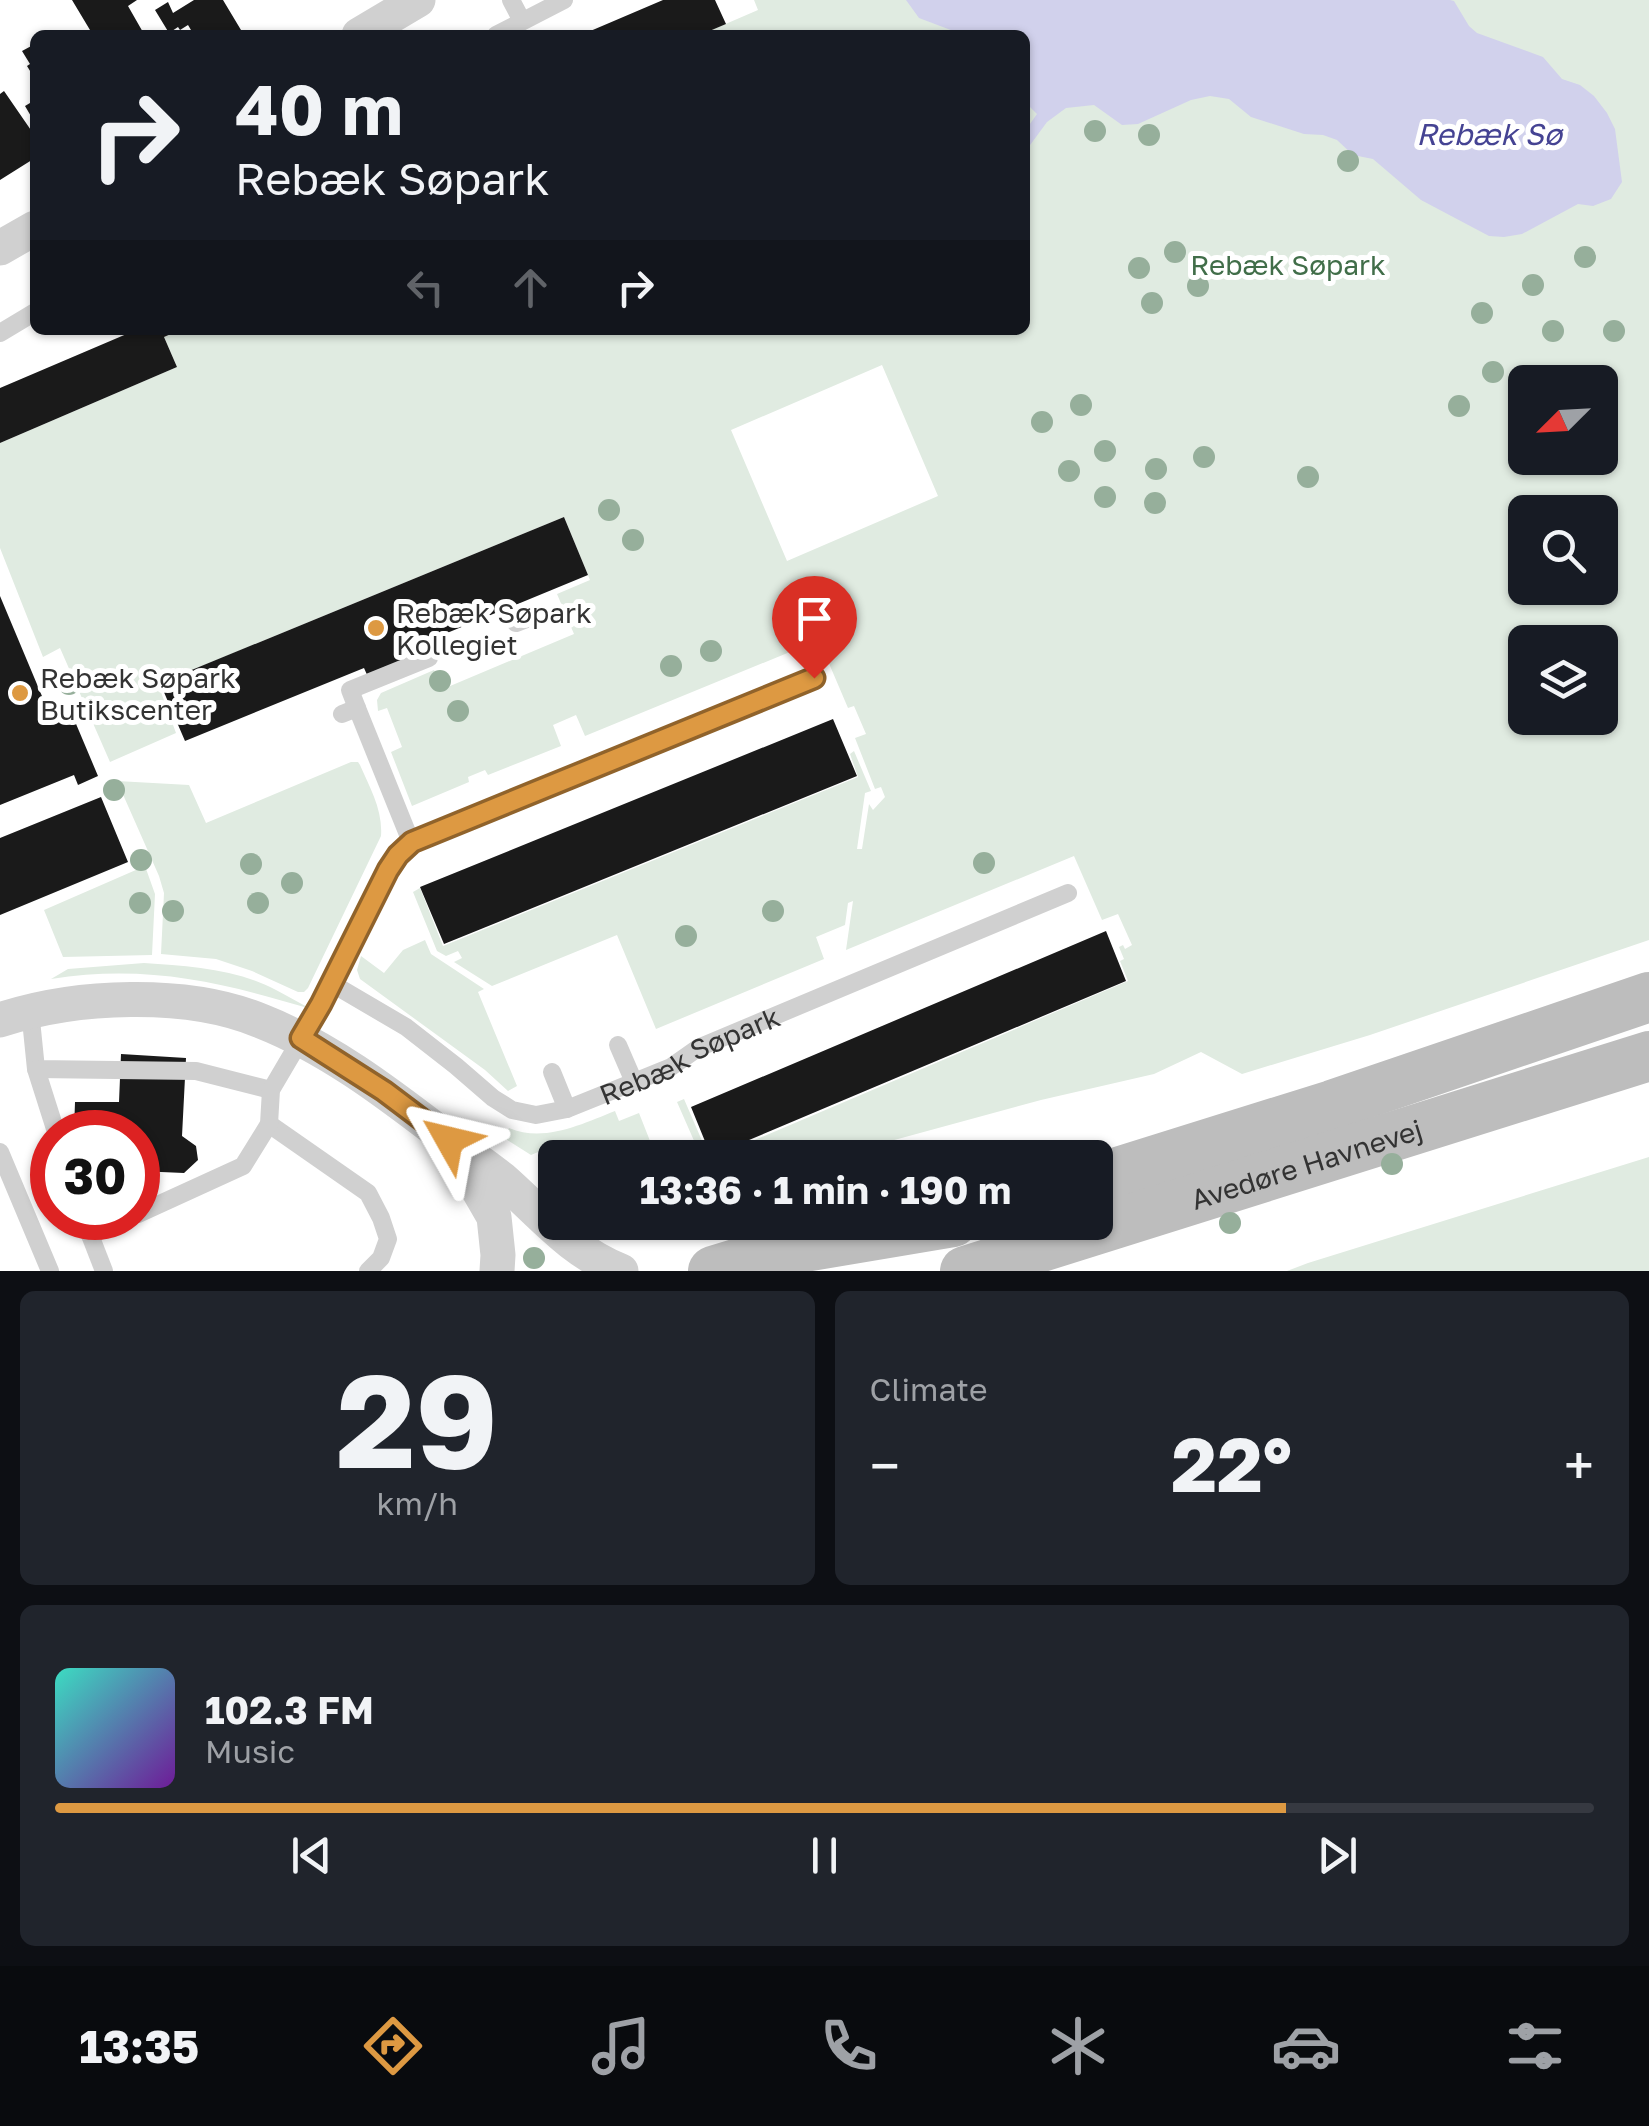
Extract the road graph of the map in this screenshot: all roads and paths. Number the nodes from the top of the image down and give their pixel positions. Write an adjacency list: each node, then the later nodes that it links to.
1 (418, 0): 5 (street)
2 (511, 0): 4 (lane)
3 (564, 0): 4 (lane)
4 (522, 21): 6 (lane)
5 (367, 30)
6 (505, 30)
7 (30, 231): 8 (street)
8 (0, 248)
9 (30, 315): 10 (lane)
10 (0, 333)
11 (429, 658): 13 (lane)
12 (814, 678): 13 (lane)
13 (412, 842): 15 (lane)
14 (1068, 893): 23 (lane, Rebæk Søpark)
15 (332, 983): 18 (lane); 25 (lane, Rebæk Søpark)
16 (1649, 997): 30 (street, Avedøre Havnevej)
17 (15, 1015): 18 (street); 21 (lane)
18 (301, 1038): 24 (lane); 28 (street)
19 (618, 1045): 23 (lane)
20 (1649, 1056): 32 (street, Avedøre Havnevej)
21 (36, 1069): 24 (lane); 26 (lane)
22 (552, 1072): 25 (lane)
23 (634, 1082): 25 (lane, Rebæk Søpark)
24 (271, 1090): 27 (lane)
25 (567, 1109)
26 (49, 1110)
27 (269, 1124): 31 (lane); 40 (lane)
28 (449, 1140): 41 (street); 42 (street)
29 (0, 1152): 38 (lane)
30 (1113, 1174)
31 (160, 1204)
32 (1113, 1225)
33 (92, 1240): 39 (lane)
34 (847, 1240): 43 (street)
35 (896, 1240): 44 (street)
36 (1066, 1240): 45 (street, Avedøre Havnevej)
37 (1067, 1240): 46 (street)
38 (50, 1271)
39 (104, 1271)
40 (368, 1271)
41 (498, 1271)
42 (621, 1271)
43 (712, 1271)
44 (797, 1271)
45 (965, 1271)
46 (996, 1271)

